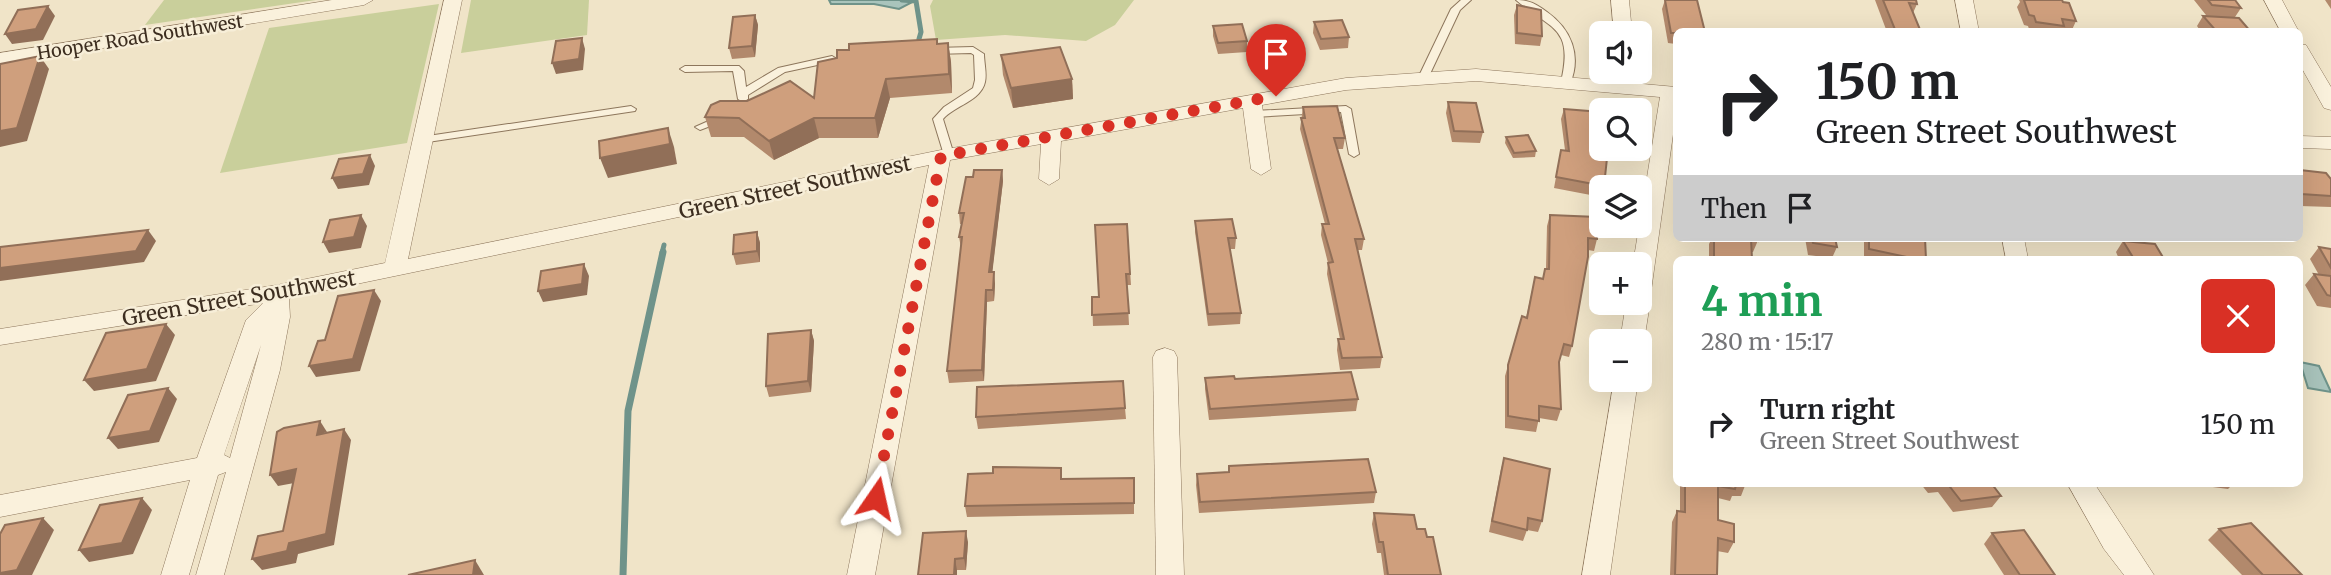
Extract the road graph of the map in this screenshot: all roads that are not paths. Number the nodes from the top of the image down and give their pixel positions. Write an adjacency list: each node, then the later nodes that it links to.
1 (364, 0): 14 (street, Hooper Road Southwest)
2 (453, 0): 27 (street)
3 (1466, 0): 16 (lane)
4 (1521, 0): 18 (lane)
5 (1620, 0): 8 (street)
6 (1964, 0): 9 (street)
7 (2273, 0): 10 (street)
8 (1622, 21)
9 (1969, 28)
10 (2288, 28)
11 (921, 52): 31 (lane)
12 (2303, 54): 22 (street)
13 (844, 58): 21 (lane)
14 (0, 60)
15 (685, 69): 21 (lane)
16 (1424, 76): 18 (street, Green Street Southwest); 23 (street, Green Street Southwest)
17 (1589, 81): 18 (street, Green Street Southwest)
18 (1566, 82)
19 (1642, 84): 20 (street, Green Street Southwest)
20 (1673, 92): 34 (street)
21 (742, 94): 25 (lane)
22 (2331, 104)
23 (1253, 107): 26 (street, Green Street Southwest); 30 (lane); 32 (street)
24 (631, 109): 27 (lane)
25 (700, 127)
26 (1051, 136): 31 (street, Green Street Southwest); 33 (street)
27 (421, 140): 35 (street)
28 (2303, 142): 29 (street)
29 (2331, 143)
30 (1354, 154)
31 (945, 155): 35 (street, Green Street Southwest); 46 (street)
32 (1261, 169)
33 (1049, 179)
34 (1646, 252)
35 (394, 271): 36 (street, Green Street Southwest)
36 (277, 298): 37 (street, Green Street Southwest); 40 (street); 41 (street)
37 (0, 337)
38 (1165, 357): 47 (street)
39 (1624, 392): 48 (street)
40 (243, 460): 41 (street); 45 (street)
41 (208, 467): 43 (street); 44 (street)
42 (2082, 487): 49 (street)
43 (0, 506)
44 (175, 575)
45 (210, 575)
46 (861, 575)
47 (1170, 575)
48 (1596, 575)
49 (2140, 575)

